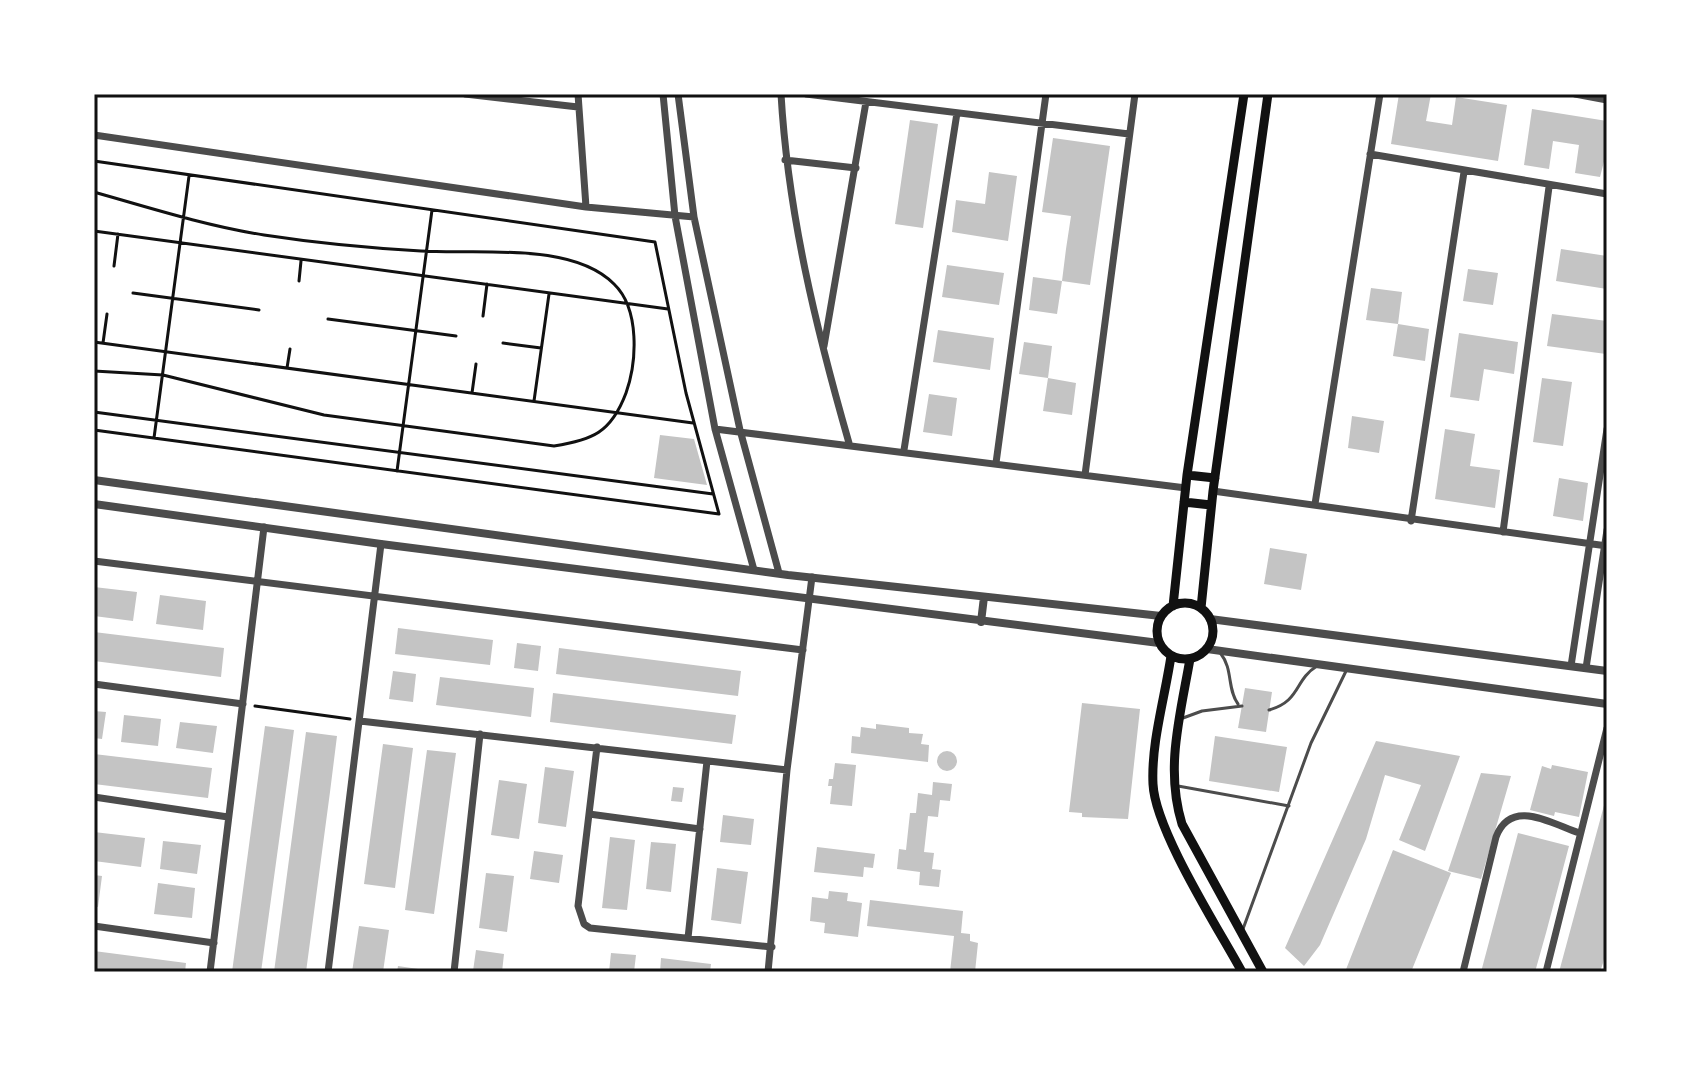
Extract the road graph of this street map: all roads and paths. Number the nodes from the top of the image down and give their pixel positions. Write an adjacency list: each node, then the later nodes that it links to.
1 (465, 94): 2 (street)
2 (472, 94): 16 (street)
3 (578, 94): 16 (street)
4 (663, 94): 32 (street)
5 (678, 94): 34 (street)
6 (781, 94): 22 (street)
7 (806, 94): 15 (street)
8 (1046, 94): 18 (street)
9 (1135, 94): 19 (street)
10 (1244, 94): 85 (main road)
11 (1268, 94): 86 (main road)
12 (1380, 94): 21 (street)
13 (1575, 94): 14 (street)
14 (1607, 100)
15 (866, 102): 17 (street); 24 (street)
16 (578, 107): 30 (street)
17 (957, 113): 18 (street); 80 (street)
18 (1042, 123): 19 (street); 82 (street)
19 (1129, 134): 84 (street)
20 (94, 135): 30 (street)
21 (1370, 154): 25 (street); 93 (street)
22 (785, 160): 24 (street); 61 (street)
23 (94, 161): 26 (path)
24 (856, 168): 61 (street)
25 (1464, 172): 27 (street); 95 (street)
26 (189, 175): 31 (path); 33 (path)
27 (1549, 187): 29 (street); 98 (street)
28 (94, 192): 33 (path)
29 (1607, 194)
30 (586, 207): 32 (street)
31 (432, 210): 38 (path); 48 (path)
32 (675, 216): 34 (street); 74 (street)
33 (184, 217): 37 (path); 38 (path)
34 (694, 217): 77 (street)
35 (94, 231): 36 (path)
36 (118, 234): 37 (path); 40 (path)
37 (180, 243): 39 (path); 46 (path)
38 (427, 252): 41 (path); 47 (path)
39 (302, 259): 41 (path); 42 (path)
40 (114, 266)
41 (423, 275): 43 (path); 53 (path)
42 (299, 281)
43 (487, 284): 44 (path); 51 (path)
44 (549, 292): 47 (path); 58 (path)
45 (133, 293): 46 (path)
46 (173, 298): 49 (path); 60 (path)
47 (627, 303): 48 (path); 70 (path)
48 (668, 309): 72 (path)
49 (259, 310)
50 (107, 314): 56 (path)
51 (483, 316)
52 (328, 319): 53 (path)
53 (416, 331): 54 (path); 66 (path)
54 (456, 336)
55 (94, 342): 56 (path)
56 (103, 343): 60 (path)
57 (503, 343): 58 (path)
58 (541, 348): 68 (path)
59 (290, 349): 63 (path)
60 (166, 352): 63 (path); 65 (path)
61 (823, 352): 79 (street)
62 (476, 364): 67 (path)
63 (287, 368): 66 (path)
64 (94, 371): 65 (path)
65 (163, 375): 71 (path); 73 (path)
66 (409, 384): 67 (path); 73 (path)
67 (472, 393): 68 (path)
68 (534, 401): 70 (path)
69 (94, 412): 71 (path)
70 (619, 413): 72 (path); 73 (path)
71 (157, 420): 78 (path); 81 (path)
72 (694, 423): 90 (path)
73 (403, 428): 81 (path)
74 (715, 429): 77 (street); 103 (street)
75 (1607, 429): 100 (street)
76 (94, 430): 78 (path)
77 (740, 430): 79 (street); 104 (street)
78 (154, 438): 83 (path)
79 (849, 443): 80 (street)
80 (904, 450): 82 (street)
81 (400, 453): 83 (path); 90 (path)
82 (996, 463): 84 (street)
83 (397, 471): 90 (path)
84 (1085, 475): 88 (street)
85 (1187, 475): 86 (main road); 88 (main road)
86 (1215, 478): 89 (main road)
87 (94, 480): 103 (street)
88 (1186, 488): 91 (main road)
89 (1213, 491): 93 (street); 94 (main road)
90 (713, 494)
91 (1184, 502): 94 (main road); 110 (main road)
92 (94, 504): 96 (street)
93 (1315, 504): 95 (street)
94 (1211, 505): 111 (main road)
95 (1411, 521): 98 (street)
96 (264, 527): 99 (street); 106 (street)
97 (1607, 530): 101 (street)
98 (1503, 532): 100 (street)
99 (381, 544): 107 (street); 109 (street)
100 (1591, 544): 101 (street); 122 (street)
101 (1606, 546): 124 (street)
102 (94, 561): 106 (street)
103 (754, 570): 104 (street)
104 (779, 573): 105 (street)
105 (812, 577): 108 (street); 109 (street)
106 (256, 580): 107 (street); 127 (street)
107 (376, 597): 117 (street); 131 (street)
108 (984, 597): 112 (street); 114 (street)
109 (809, 598): 114 (street); 117 (street)
110 (1173, 606): 111 (main road); 112 (main road)
111 (1201, 608): 113 (main road)
112 (1161, 616): 115 (main road)
113 (1210, 619): 116 (main road); 122 (street)
114 (981, 622): 115 (street)
115 (1159, 643): 119 (main road)
116 (1207, 649): 118 (street); 120 (main road)
117 (803, 650): 136 (street)
118 (1219, 651): 121 (street); 130 (lane)
119 (1171, 656): 120 (main road); 153 (main road)
120 (1190, 659): 130 (main road)
121 (1320, 664): 123 (street); 129 (lane)
122 (1571, 666): 124 (street)
123 (1348, 668): 128 (street); 139 (lane)
124 (1586, 668): 125 (street)
125 (1607, 671)
126 (94, 684): 127 (street)
127 (243, 704): 131 (path); 141 (street)
128 (1607, 704)
129 (1269, 710)
130 (1179, 719): 137 (main road)
131 (360, 721): 133 (street); 150 (street)
132 (1607, 728): 143 (street)
133 (480, 734): 134 (street); 151 (street)
134 (597, 747): 135 (street); 140 (street)
135 (707, 761): 136 (street); 142 (street)
136 (787, 770): 148 (street)
137 (1172, 784): 139 (lane); 145 (main road)
138 (94, 797): 141 (street)
139 (1289, 806): 145 (lane)
140 (589, 814): 142 (street); 146 (street)
141 (228, 817): 147 (street)
142 (700, 829): 146 (street)
143 (1579, 833): 155 (street); 156 (street)
144 (94, 926): 147 (street)
145 (1241, 932): 154 (main road)
146 (688, 938): 148 (street)
147 (214, 943): 149 (street)
148 (772, 947): 152 (street)
149 (210, 972)
150 (328, 972)
151 (454, 972)
152 (768, 972)
153 (1242, 972)
154 (1263, 972)
155 (1463, 972)
156 (1546, 972)

